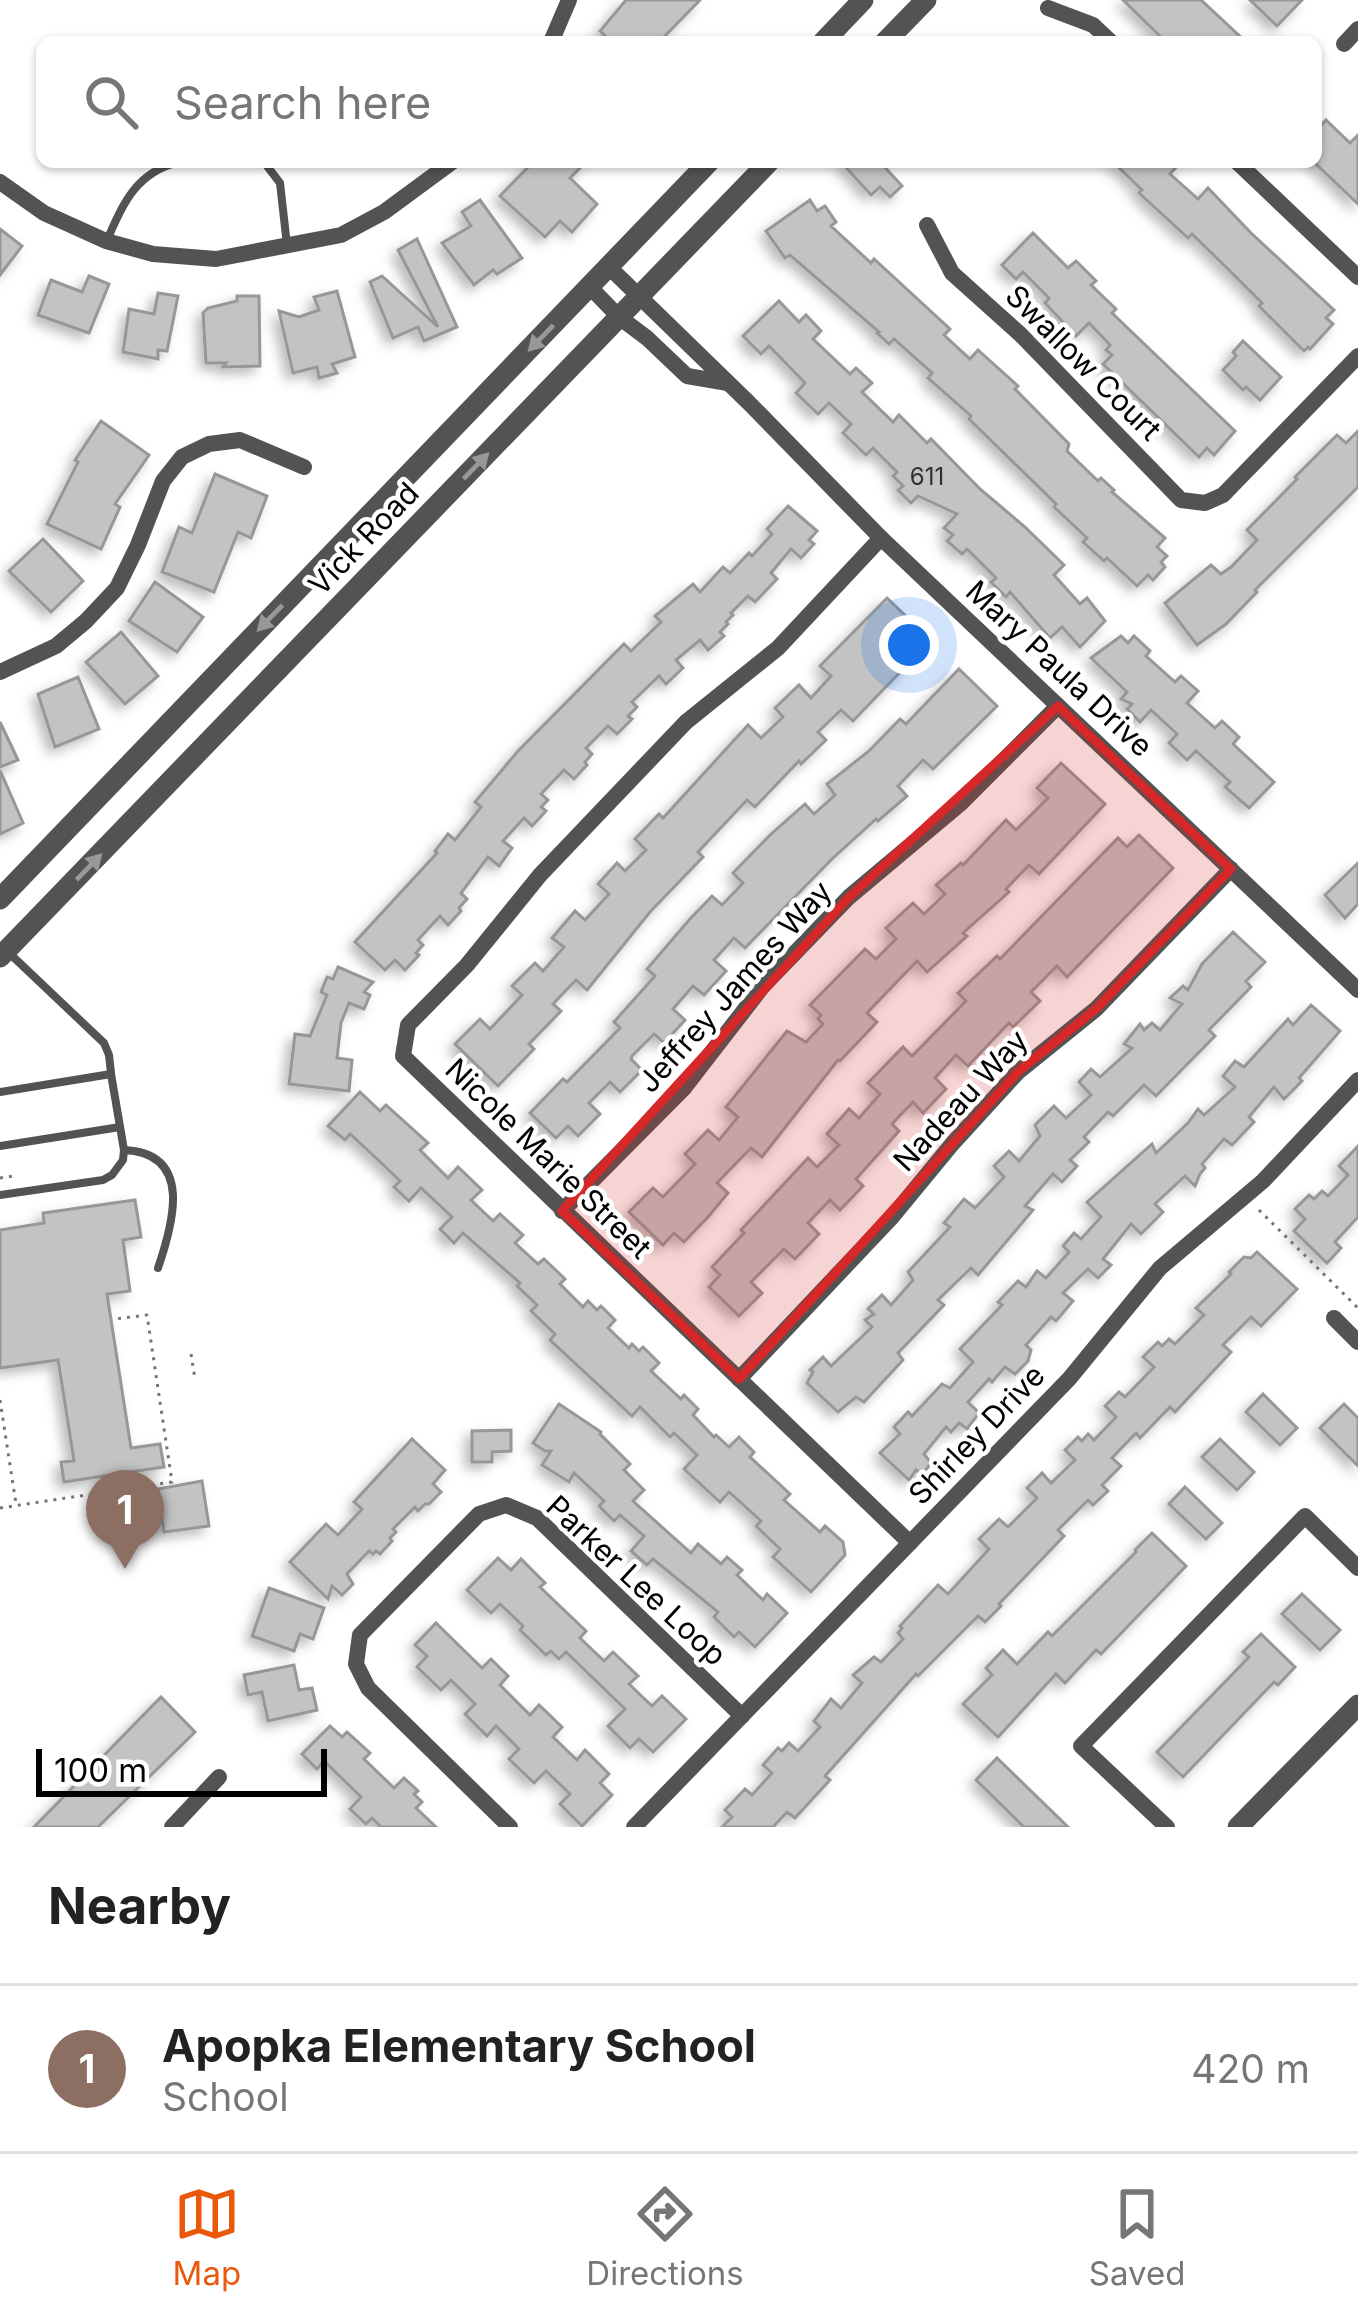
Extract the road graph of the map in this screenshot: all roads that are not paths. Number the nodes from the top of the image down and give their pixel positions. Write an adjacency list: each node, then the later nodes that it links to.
1 (569, 0): 6 (street)
2 (862, 0): 7 (street)
3 (926, 0): 8 (street)
4 (1048, 8): 9 (street)
5 (1358, 29): 10 (street)
6 (554, 36)
7 (829, 36)
8 (891, 36)
9 (1105, 36)
10 (1344, 44)
11 (161, 168): 19 (lane)
12 (269, 168): 20 (lane)
13 (444, 168): 20 (street)
14 (703, 168): 21 (street, Vick Road)
15 (763, 168): 24 (street, Vick Road)
16 (1243, 168): 22 (street)
17 (0, 182): 19 (street)
18 (927, 225): 26 (street, Swallow Court)
19 (106, 241): 20 (street)
20 (287, 246)
21 (609, 267): 23 (street, Vick Road); 24 (street, Mary Paula Drive)
22 (1358, 277)
23 (590, 287): 25 (street, Mary Paula Drive); 33 (street, Vick Road, one-way to 33)
24 (639, 297): 25 (street, Vick Road); 27 (street, Mary Paula Drive)
25 (619, 317): 27 (street, Mary Paula Drive); 34 (street, Vick Road, one-way to 25)
26 (1358, 356)
27 (728, 383): 29 (street, Mary Paula Drive)
28 (304, 467): 30 (street)
29 (881, 538): 31 (street, Mary Paula Drive); 43 (street, Nicole Marie Street)
30 (0, 672)
31 (1058, 706): 32 (street, Mary Paula Drive); 43 (street, Jeffrey James Way)
32 (1231, 869): 35 (street, Mary Paula Drive); 47 (street, Nadeau Way)
33 (0, 898)
34 (2, 950): 36 (lane)
35 (1358, 990)
36 (111, 1074): 38 (lane); 39 (lane)
37 (1358, 1080): 48 (street, Shirley Drive)
38 (0, 1092)
39 (120, 1127): 40 (lane); 41 (lane)
40 (0, 1146)
41 (124, 1150): 42 (lane); 44 (lane)
42 (0, 1196)
43 (562, 1210): 47 (street, Nicole Marie Street)
44 (158, 1268)
45 (1334, 1318): 46 (street)
46 (1358, 1342)
47 (739, 1379): 48 (street, Nicole Marie Street)
48 (910, 1543): 51 (street, Shirley Drive)
49 (1358, 1568): 56 (street)
50 (1358, 1706): 57 (street)
51 (742, 1716): 54 (street, Parker Lee Loop); 55 (street, Shirley Drive)
52 (220, 1777): 53 (street)
53 (172, 1827)
54 (510, 1827)
55 (634, 1827)
56 (1167, 1827)
57 (1238, 1827)

